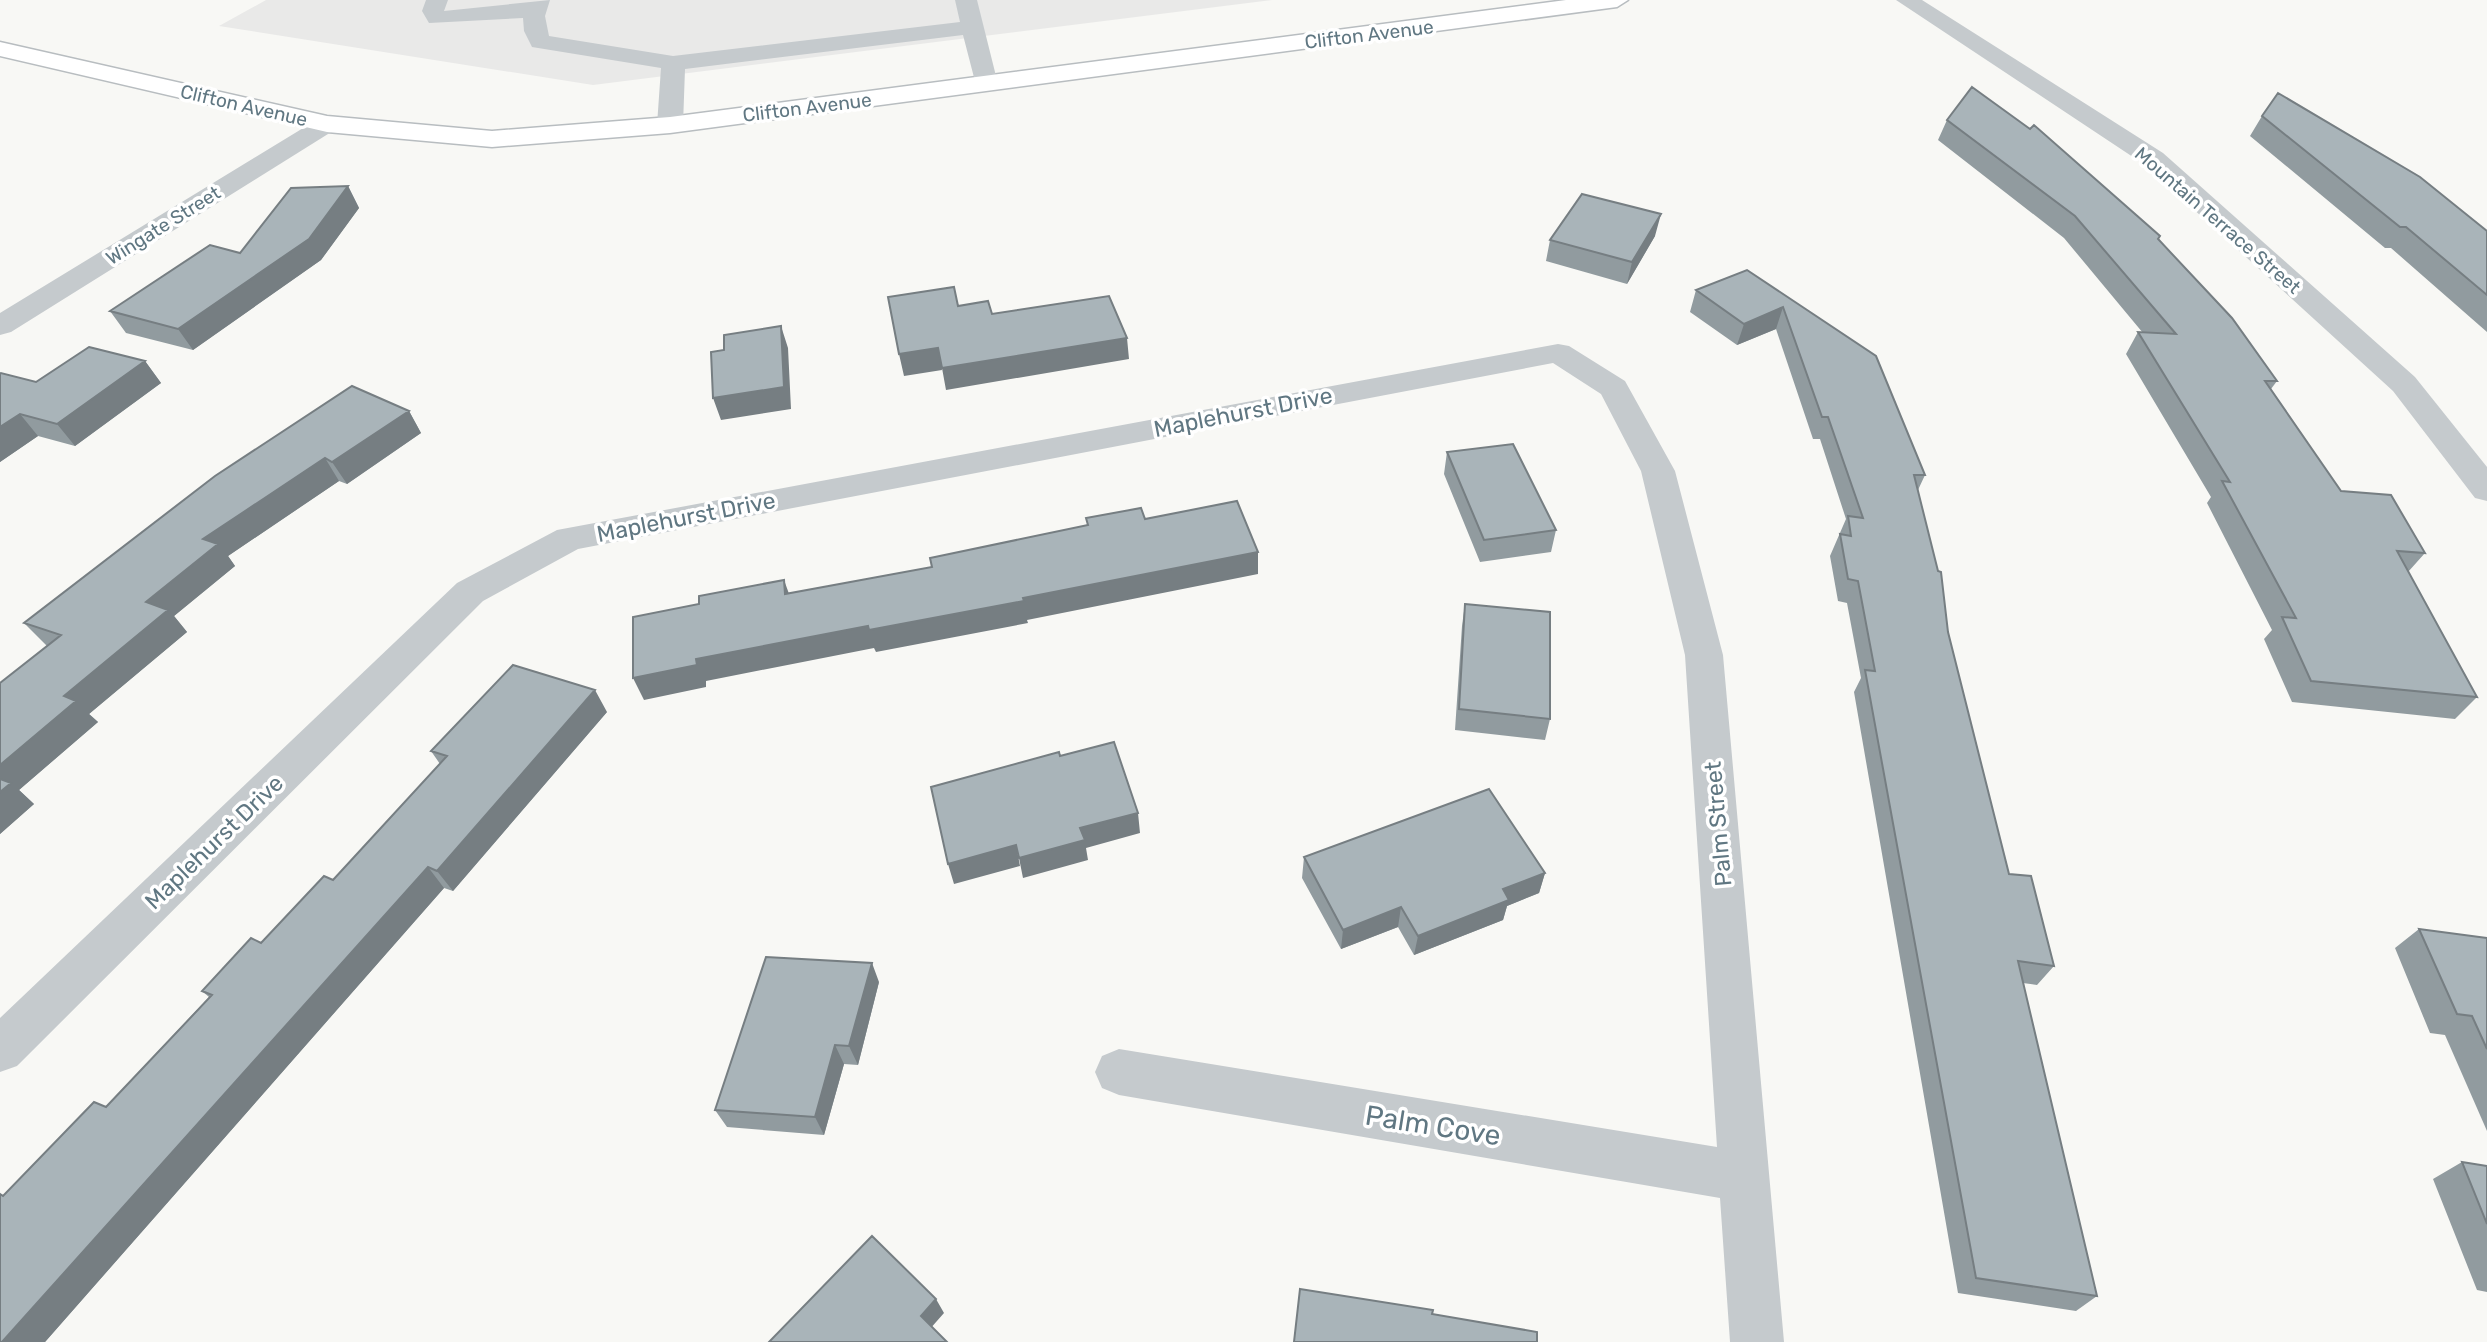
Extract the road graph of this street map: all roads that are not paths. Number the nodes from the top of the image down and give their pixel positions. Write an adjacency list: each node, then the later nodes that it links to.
1 (437, 0): 5 (street)
2 (966, 0): 6 (street)
3 (1618, 0): 9 (main road, Clifton Avenue)
4 (1907, 0): 14 (street, Mountain Terrace Street)
5 (536, 5): 8 (street)
6 (972, 26): 8 (street); 9 (street)
7 (0, 49): 10 (main road, Clifton Avenue)
8 (673, 62): 11 (street)
9 (986, 84): 11 (main road, Clifton Avenue)
10 (327, 124): 11 (main road, Clifton Avenue); 12 (street, Wingate Street)
11 (670, 125)
12 (0, 326)
13 (1558, 353): 15 (street, Maplehurst Drive); 17 (street, Palm Street)
14 (2487, 490)
15 (0, 1050)
16 (1119, 1072): 17 (street, Palm Cove)
17 (1746, 1177): 18 (street, Palm Street)
18 (1757, 1342)

